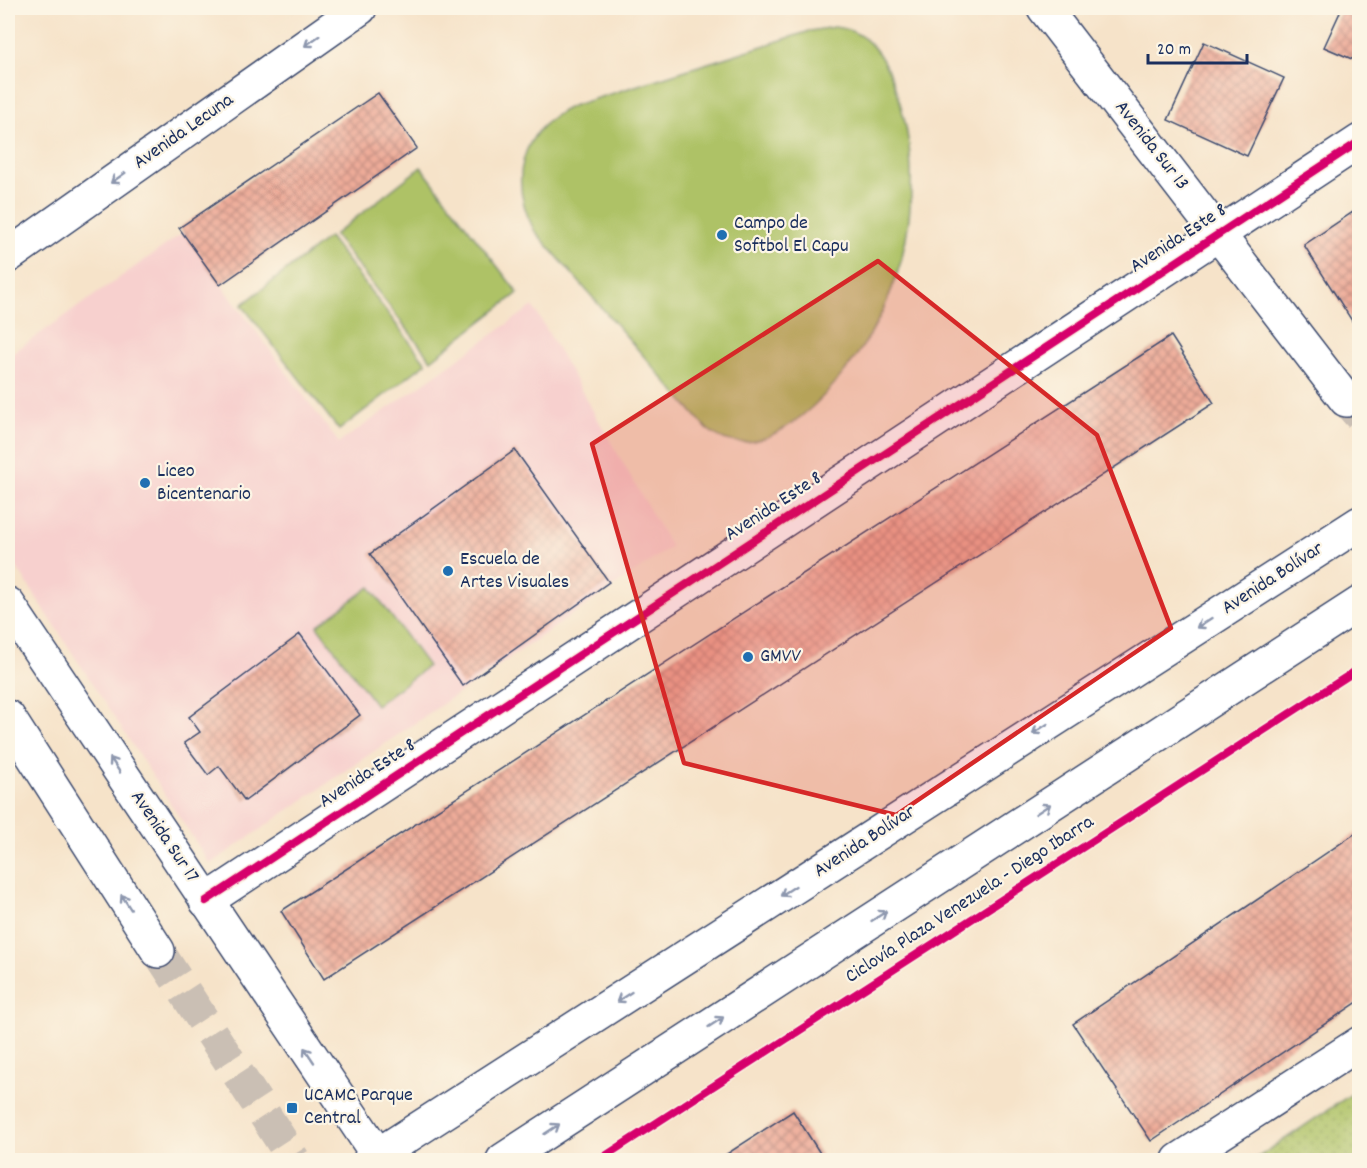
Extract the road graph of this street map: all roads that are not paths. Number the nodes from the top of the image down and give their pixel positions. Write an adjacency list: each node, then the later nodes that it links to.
1 (1044, 8): 4 (main road, Avenida Sur 13)
2 (345, 12): 5 (main road, Avenida Lecuna, one-way to 5)
3 (1359, 141): 4 (main road, Avenida Este 8)
4 (1218, 233): 6 (main road, Avenida Sur 13); 11 (main road, Avenida Este 8)
5 (8, 256)
6 (1346, 400)
7 (1359, 523): 14 (main road, Avenida Bolívar, one-way to 14)
8 (1359, 603): 15 (main road, one-way to 8)
9 (8, 604): 11 (main road, Avenida Sur 17, one-way to 9)
10 (8, 717): 12 (main road, one-way to 10)
11 (206, 900): 14 (main road, Avenida Sur 17, one-way to 11)
12 (158, 951)
13 (1359, 1043): 16 (main road)
14 (376, 1159)
15 (503, 1161)
16 (1179, 1161)

